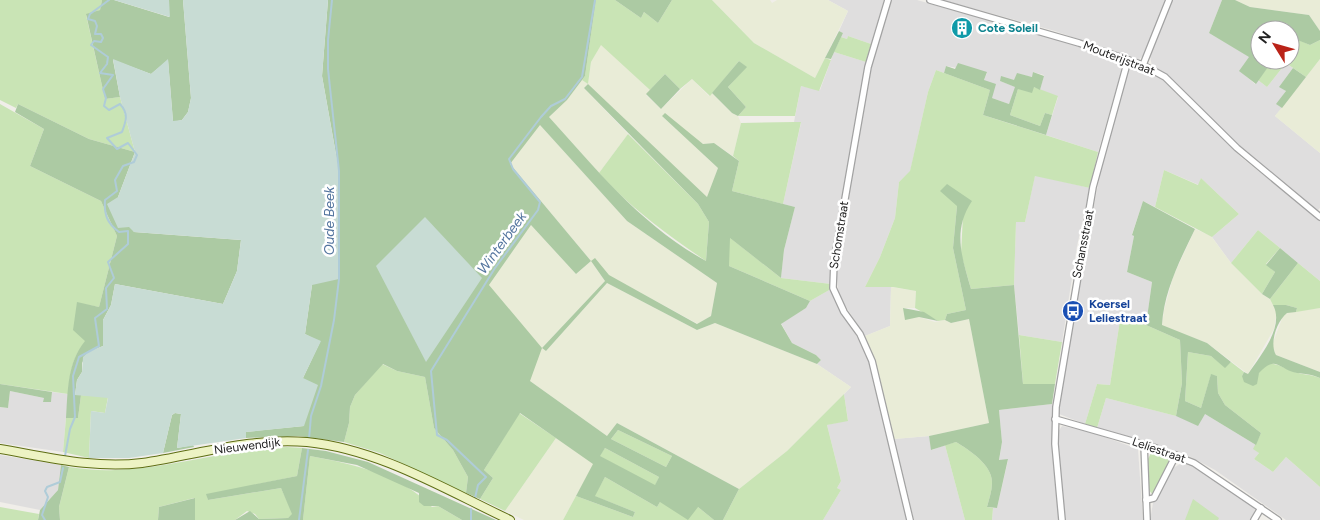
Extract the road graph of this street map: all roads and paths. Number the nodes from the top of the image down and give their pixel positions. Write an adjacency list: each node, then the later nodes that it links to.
1 (888, 0): 14 (street, Schomstraat)
2 (930, 0): 4 (street, Mouterijstraat)
3 (1169, 0): 5 (street)
4 (1128, 60): 5 (street, Mouterijstraat); 7 (street, Schansstraat)
5 (1143, 65): 6 (street, Mouterijstraat)
6 (1320, 216)
7 (1055, 420): 8 (street, Leliestraat); 15 (street, Schansstraat)
8 (1144, 444): 10 (street, Leliestraat); 11 (street)
9 (0, 449): 13 (street, Nieuwendijk)
10 (1176, 455): 11 (street); 12 (street, Leliestraat)
11 (1146, 500): 16 (street)
12 (1261, 508): 17 (street); 18 (street, Leliestraat)
13 (510, 520)
14 (910, 520)
15 (1062, 520)
16 (1147, 520)
17 (1254, 520)
18 (1278, 520)

